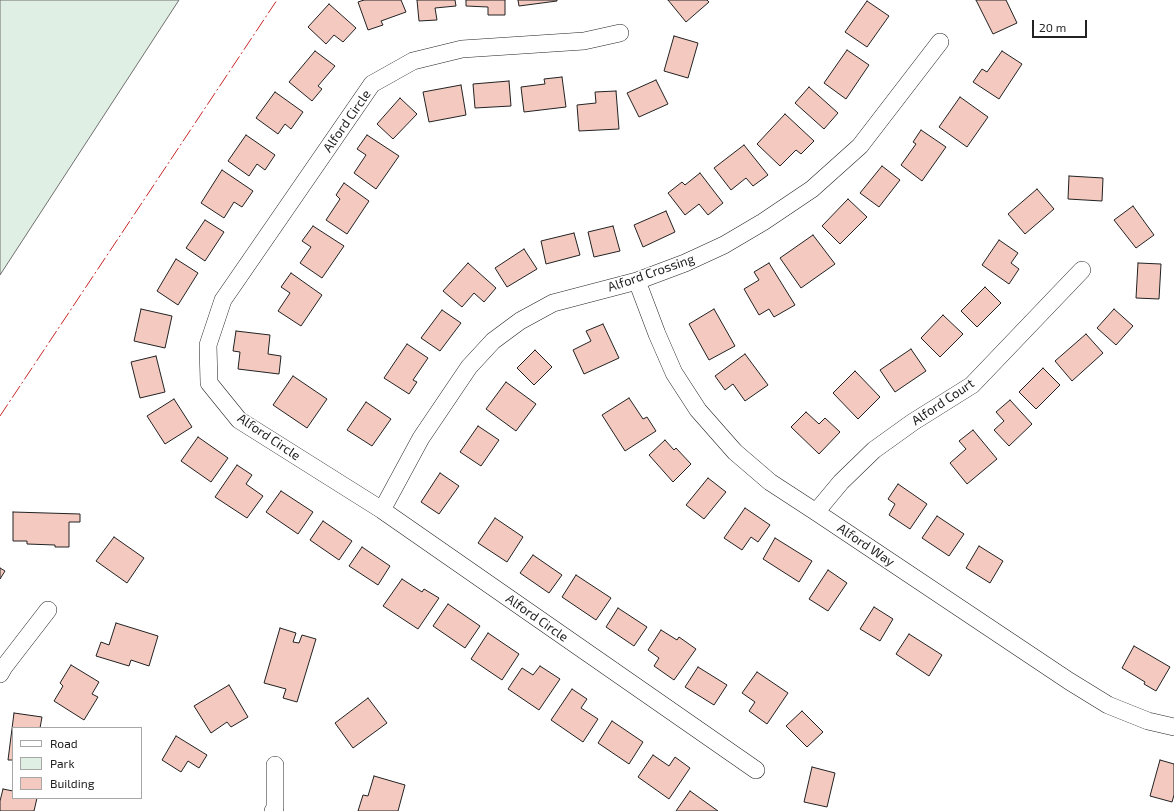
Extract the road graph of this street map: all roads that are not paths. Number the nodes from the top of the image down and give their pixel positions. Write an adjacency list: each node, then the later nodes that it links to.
1 (620, 33): 5 (street, Alford Circle)
2 (940, 42): 4 (street, Alford Crossing)
3 (1082, 270): 6 (street, Alford Court)
4 (637, 281): 5 (street, Alford Crossing); 6 (street, Alford Way)
5 (382, 510): 11 (street, Alford Circle)
6 (816, 512): 9 (street, Alford Way)
7 (48, 610): 8 (street)
8 (0, 674)
9 (1174, 727)
10 (276, 765): 12 (street)
11 (756, 770)
12 (273, 811)

